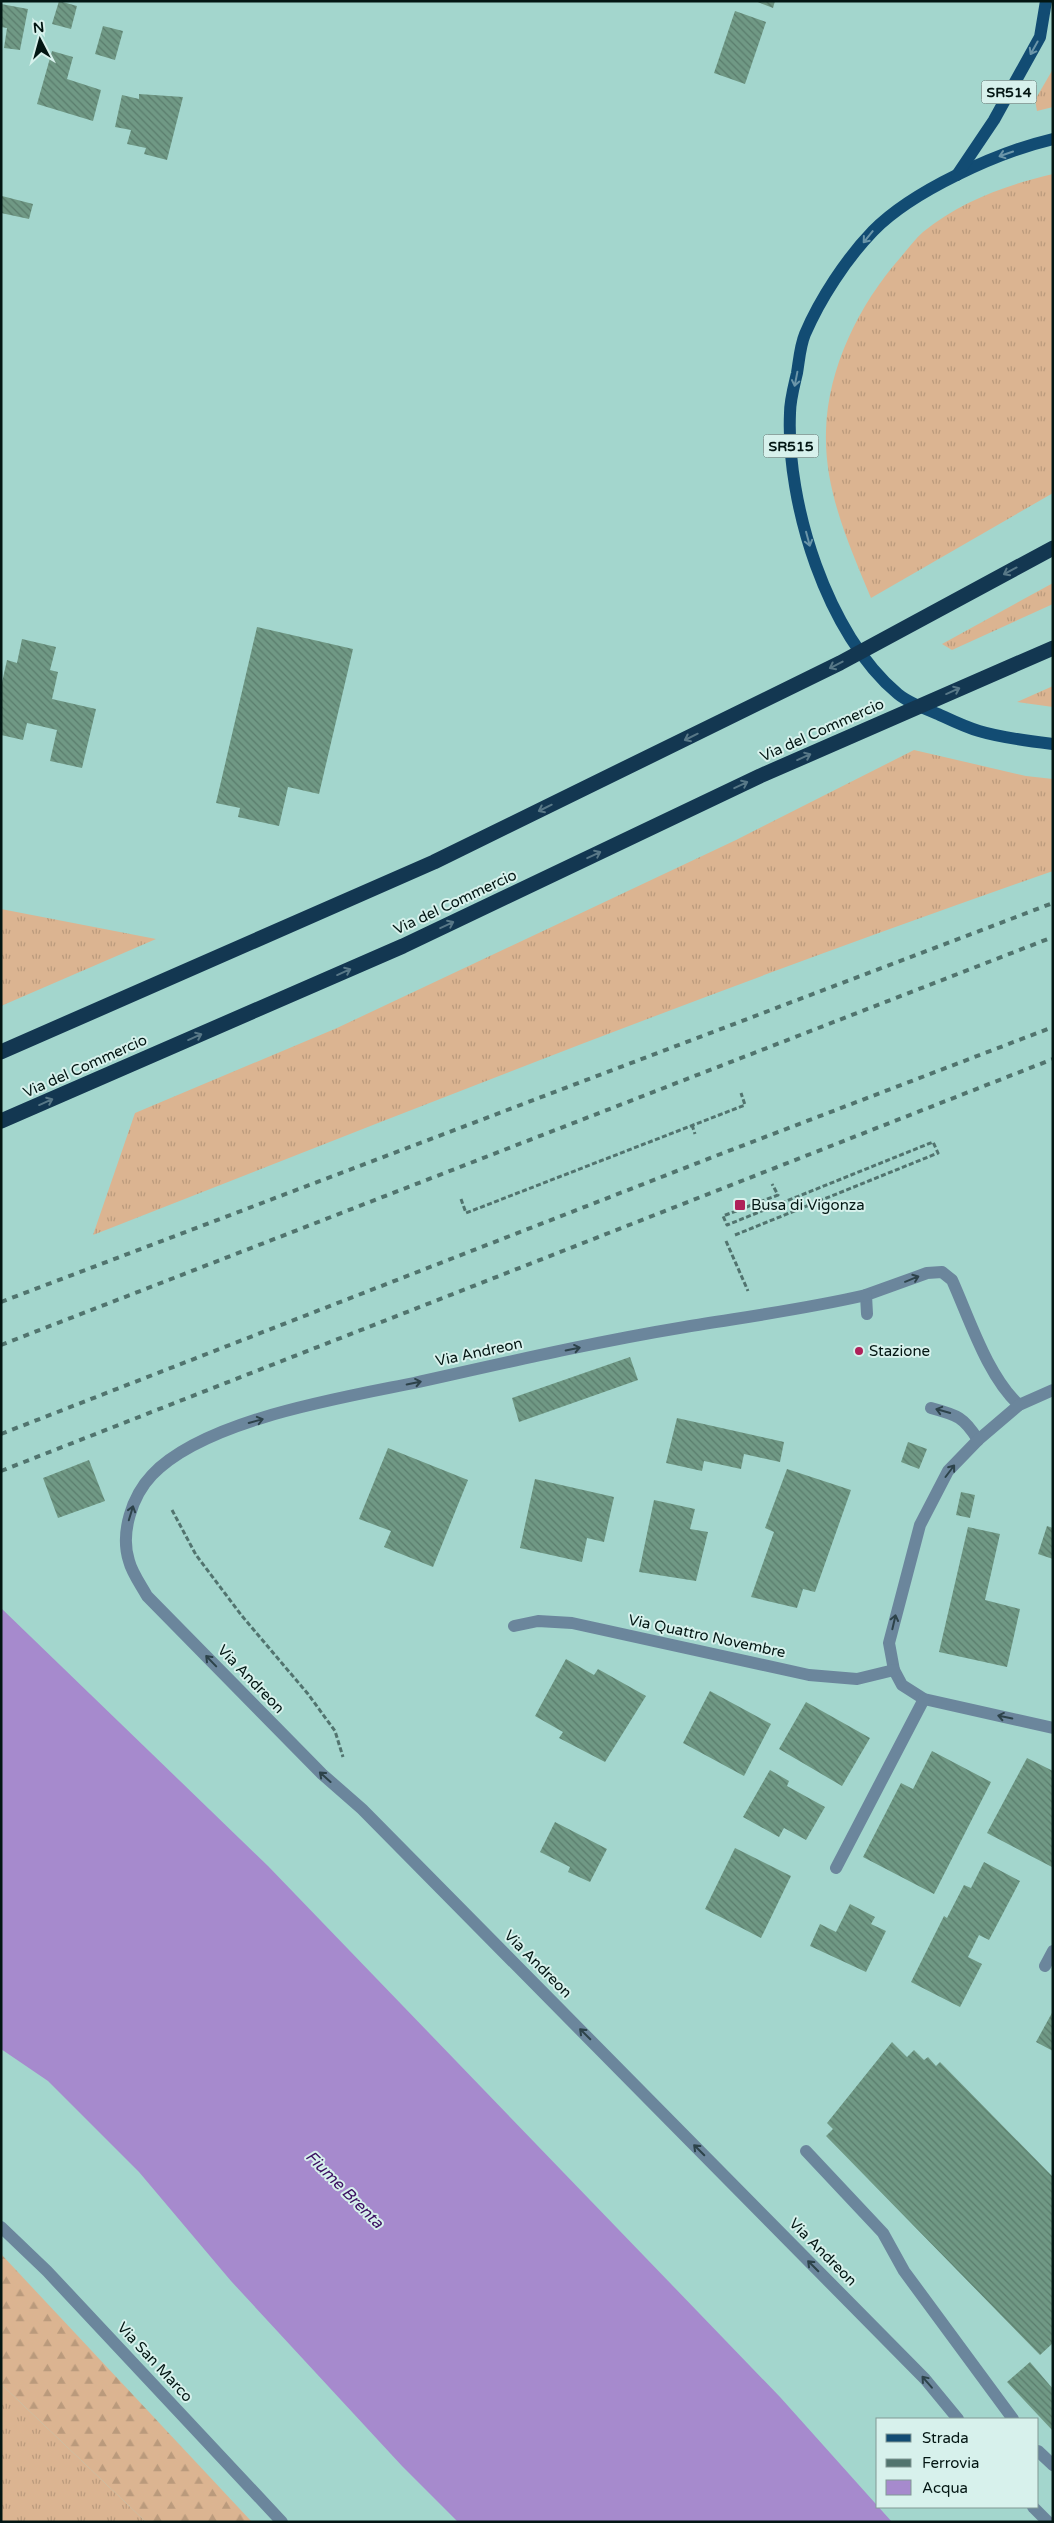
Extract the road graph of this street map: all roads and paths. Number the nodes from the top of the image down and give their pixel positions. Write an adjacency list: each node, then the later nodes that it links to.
1 (1046, 1): 3 (main road, SR514, one-way to 3)
2 (1053, 140): 3 (main road, Via del Commercio / SR515, one-way to 3)
3 (956, 176): 6 (main road, Via del Commercio / SR515, one-way to 6)
4 (1053, 548): 7 (highway, one-way to 7)
5 (1053, 648): 9 (highway, Via del Commercio, one-way to 5)
6 (1053, 744)
7 (1, 1052)
8 (741, 1093): 10 (path)
9 (1, 1121)
10 (692, 1125): 11 (path); 13 (path)
11 (695, 1134)
12 (772, 1184): 14 (path)
13 (461, 1199)
14 (735, 1235)
15 (726, 1241): 16 (path)
16 (756, 1293)
17 (866, 1295): 18 (street); 20 (street, Via Andreon, one-way to 20); 34 (street, Via Andreon, one-way to 17)
18 (867, 1314)
19 (1053, 1390): 20 (street)
20 (1019, 1405): 22 (street)
21 (931, 1408): 22 (street, one-way to 21)
22 (978, 1440): 25 (street, one-way to 22)
23 (172, 1510): 28 (path)
24 (514, 1626): 25 (street, Via Quattro Novembre)
25 (894, 1670): 26 (street)
26 (924, 1699): 27 (street, one-way to 26); 29 (street)
27 (1053, 1728)
28 (343, 1758)
29 (836, 1868)
30 (1053, 1951): 31 (street)
31 (1045, 1966)
32 (806, 2151): 35 (street)
33 (1, 2228): 39 (street, Via San Marco)
34 (957, 2418)
35 (1013, 2418)
36 (1039, 2452): 37 (street)
37 (1053, 2465)
38 (1034, 2508): 40 (street)
39 (282, 2522)
40 (1048, 2522)

